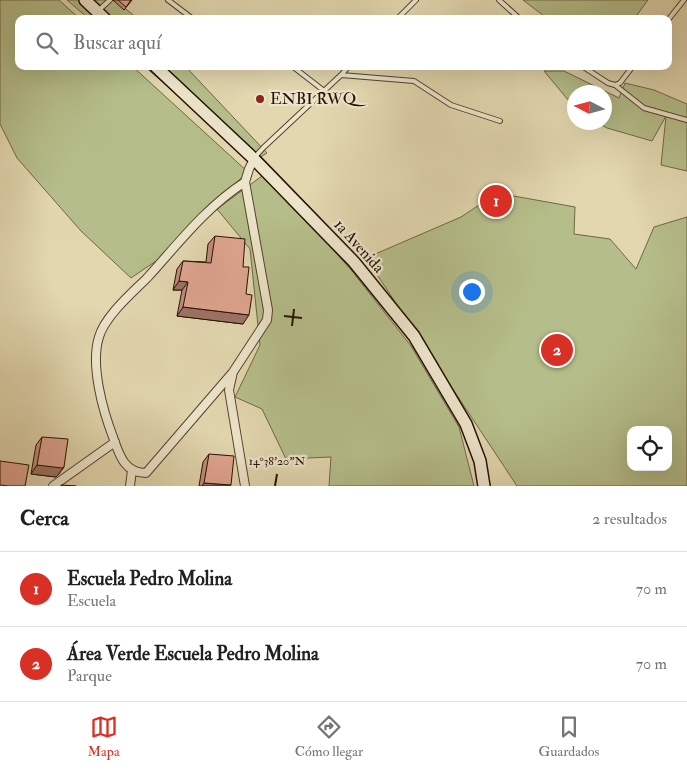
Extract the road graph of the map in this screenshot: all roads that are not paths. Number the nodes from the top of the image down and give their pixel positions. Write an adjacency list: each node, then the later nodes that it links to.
1 (85, 0): 7 (main road)
2 (110, 0): 7 (lane)
3 (168, 0): 8 (lane)
4 (416, 0): 9 (lane)
5 (498, 0): 10 (lane)
6 (684, 0): 11 (lane)
7 (101, 15)
8 (188, 15)
9 (401, 15)
10 (515, 15)
11 (672, 15)
12 (159, 70): 22 (main road, 1a Avenida)
13 (297, 70): 19 (lane)
14 (345, 70): 17 (lane)
15 (588, 70): 18 (lane)
16 (630, 70): 18 (lane)
17 (341, 75): 19 (lane); 21 (lane)
18 (615, 85): 20 (lane)
19 (323, 90): 22 (lane)
20 (687, 120)
21 (500, 121)
22 (254, 159): 23 (street); 30 (main road, 1a Avenida)
23 (245, 182): 24 (street); 25 (street)
24 (233, 372): 26 (street); 29 (street)
25 (115, 442): 26 (street); 27 (street)
26 (132, 470): 28 (street)
27 (52, 486)
28 (130, 486)
29 (245, 486)
30 (484, 486)

